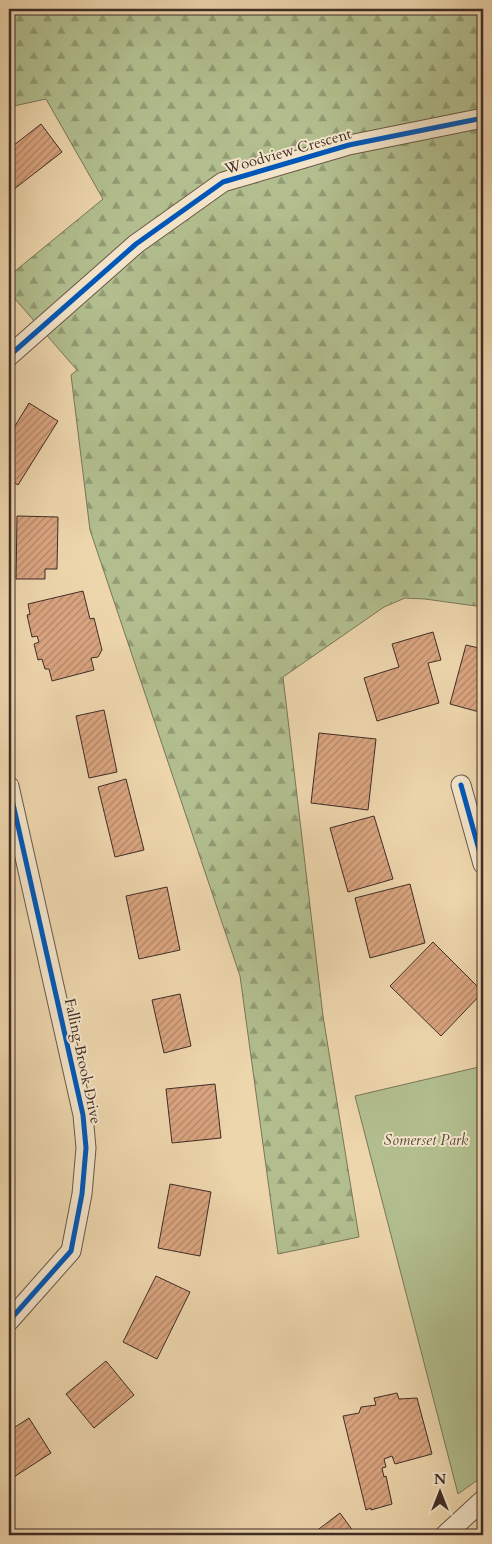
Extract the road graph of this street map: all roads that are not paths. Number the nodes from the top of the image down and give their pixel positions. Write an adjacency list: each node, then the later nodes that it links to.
1 (483, 118): 2 (street, Woodview Crescent)
2 (9, 356)
3 (462, 785): 5 (street)
4 (9, 786): 6 (street, Falling Brook Drive)
5 (483, 864)
6 (9, 1321)
7 (483, 1500): 8 (street)
8 (445, 1535)

